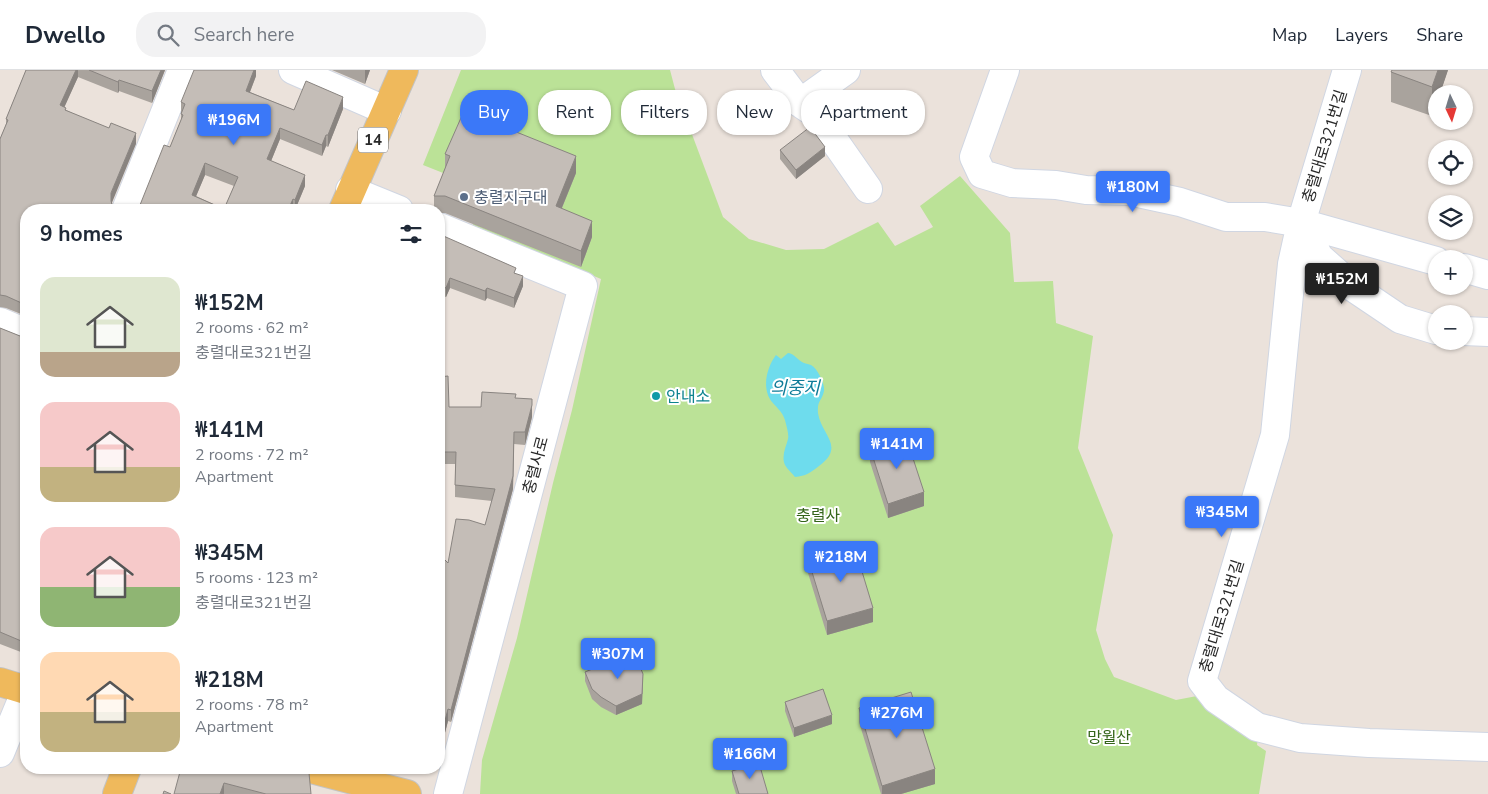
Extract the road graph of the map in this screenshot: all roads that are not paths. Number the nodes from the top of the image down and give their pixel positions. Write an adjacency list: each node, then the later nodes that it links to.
1 (182, 70): 12 (street)
2 (293, 70): 9 (street)
3 (404, 70): 9 (main road, 14)
4 (775, 70): 8 (street)
5 (846, 70): 8 (street)
6 (1005, 70): 14 (street)
7 (1347, 70): 14 (street, 충렬대로321번길)
8 (800, 103): 10 (street)
9 (387, 110): 11 (main road, 14)
10 (868, 189)
11 (346, 200): 13 (street)
12 (128, 204)
13 (367, 204)
14 (1301, 223): 16 (street); 20 (street, 충렬대로321번길); 27 (street, 충렬대로321번길)
15 (445, 229): 33 (street, 충렬사로)
16 (1428, 259)
17 (1473, 271): 18 (street)
18 (1488, 275)
19 (0, 322): 21 (street)
20 (1428, 328)
21 (20, 330)
22 (1473, 331): 23 (street)
23 (1488, 332)
24 (0, 682): 25 (main road)
25 (20, 688)
26 (20, 705): 28 (street)
27 (1488, 747)
28 (0, 753)
29 (125, 774): 31 (main road)
30 (330, 774): 32 (main road)
31 (117, 794)
32 (407, 794)
33 (448, 794)

